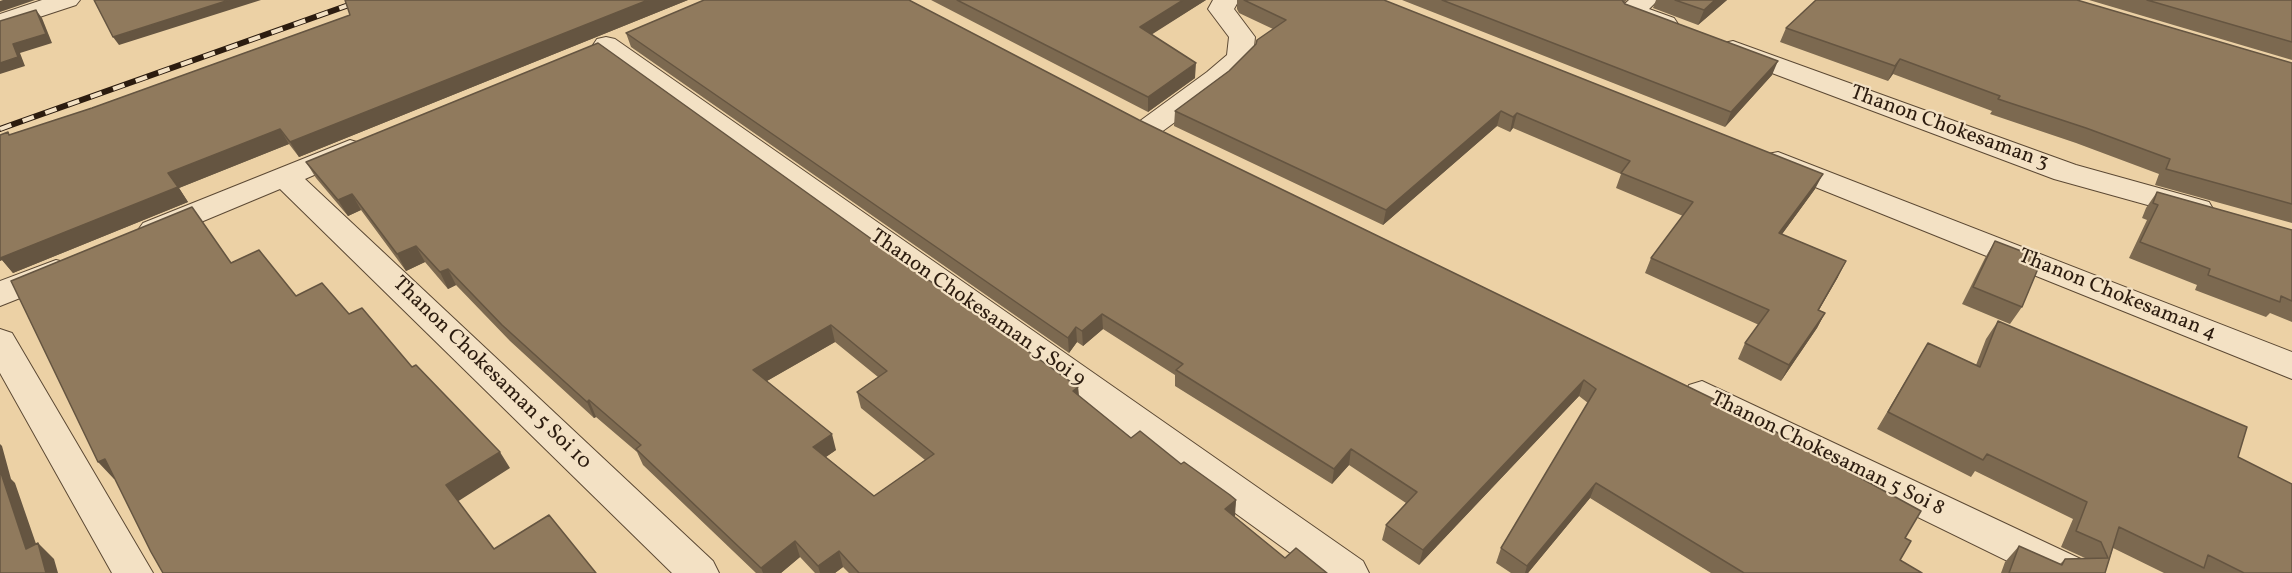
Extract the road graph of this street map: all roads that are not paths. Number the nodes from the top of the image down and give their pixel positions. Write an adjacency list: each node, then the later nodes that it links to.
1 (67, 0): 4 (street)
2 (1226, 0): 7 (street)
3 (1644, 0): 12 (street, Thanon Chokesaman 3)
4 (0, 22)
5 (639, 31): 21 (street, Thanon Chokesaman 5 Soi 9)
6 (1120, 112): 7 (street)
7 (1150, 127): 9 (street)
8 (373, 140): 11 (street)
9 (1182, 142)
10 (1752, 150): 17 (street, Thanon Chokesaman 4)
11 (284, 176): 13 (street); 20 (street, Thanon Chokesaman 5 Soi 10)
12 (2224, 216)
13 (131, 240)
14 (76, 262): 15 (street)
15 (0, 294)
16 (0, 342): 19 (street)
17 (2292, 366)
18 (1675, 381): 22 (street, Thanon Chokesaman 5 Soi 8)
19 (133, 573)
20 (699, 573)
21 (1349, 573)
22 (2071, 573)

